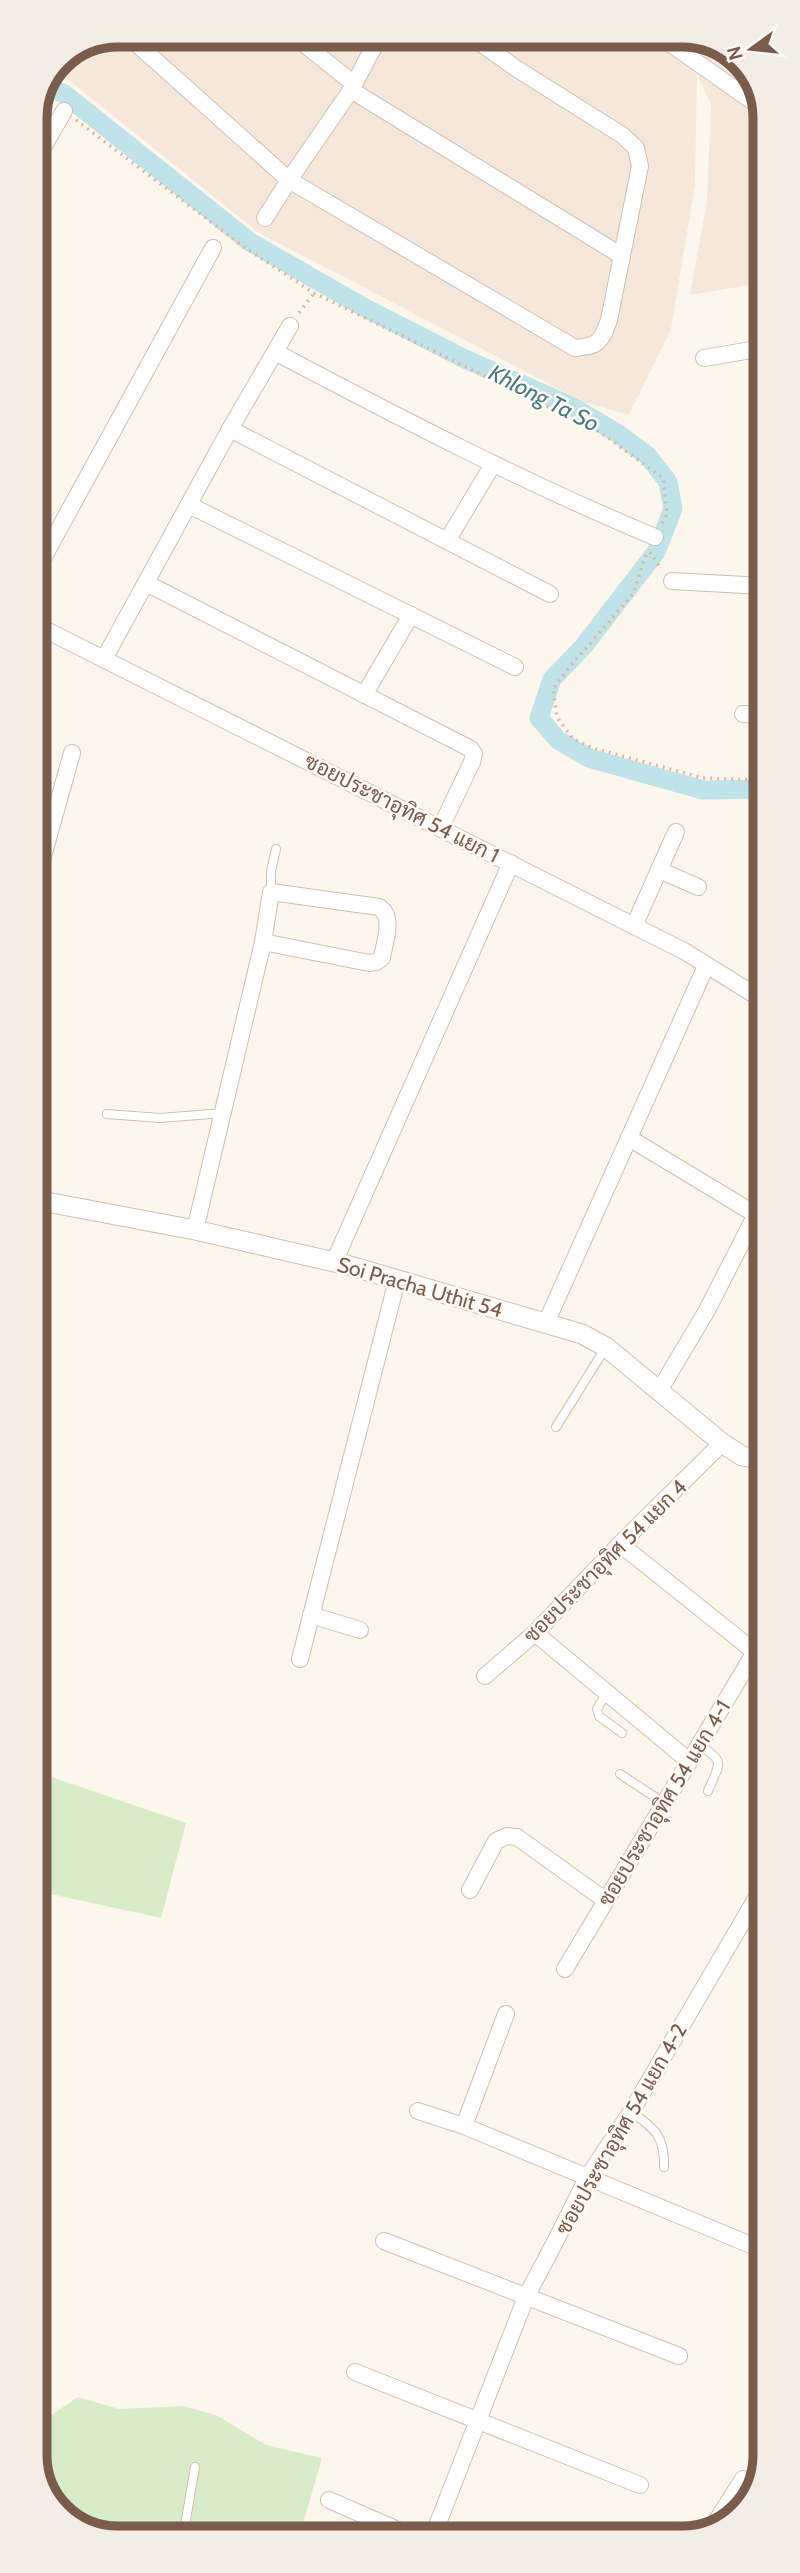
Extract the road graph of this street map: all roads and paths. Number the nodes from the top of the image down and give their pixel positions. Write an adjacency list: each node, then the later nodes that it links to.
1 (140, 47): 10 (street)
2 (307, 47): 6 (street)
3 (374, 47): 6 (street)
4 (485, 47): 13 (street)
5 (674, 47): 7 (street)
6 (352, 87): 10 (street); 13 (street)
7 (750, 100)
8 (64, 111): 9 (street); 14 (path)
9 (47, 140)
10 (289, 180): 11 (street); 13 (street)
11 (265, 218)
12 (213, 247): 24 (street)
13 (622, 256)
14 (314, 293): 15 (path); 22 (path)
15 (290, 326): 17 (street)
16 (753, 350): 18 (street)
17 (275, 352): 19 (street); 20 (street)
18 (704, 358)
19 (230, 429): 21 (street); 23 (street)
20 (493, 464): 22 (street); 23 (street)
21 (189, 505): 27 (street); 30 (street)
22 (655, 537)
23 (447, 541): 29 (street)
24 (47, 551)
25 (646, 555): 38 (path)
26 (672, 581): 28 (street)
27 (146, 583): 32 (street); 34 (street)
28 (753, 586)
29 (550, 594)
30 (411, 615): 33 (street); 34 (street)
31 (47, 630): 32 (street, ซอยประชาอุทิศ 54 แยก 1)
32 (104, 659): 39 (street, ซอยประชาอุทิศ 54 แยก 1)
33 (515, 667)
34 (365, 695): 39 (street)
35 (743, 714): 36 (street)
36 (753, 714)
37 (72, 753): 41 (street)
38 (753, 780)
39 (440, 828): 43 (street, ซอยประชาอุทิศ 54 แยก 1)
40 (676, 832): 44 (street)
41 (47, 842)
42 (276, 849): 46 (lane)
43 (511, 863): 47 (street, ซอยประชาอุทิศ 54 แยก 1); 58 (street)
44 (659, 870): 45 (street); 47 (street)
45 (698, 887)
46 (271, 892): 48 (street); 48 (street)
47 (635, 926): 49 (street, ซอยประชาอุทิศ 54 แยก 1)
48 (263, 942): 51 (street)
49 (706, 966): 50 (street, ซอยประชาอุทิศ 54 แยก 1); 53 (street)
50 (753, 994)
51 (224, 1113): 52 (lane); 57 (street)
52 (107, 1114)
53 (629, 1138): 55 (street); 60 (street)
54 (47, 1202): 57 (street, Soi Pracha Uthit 54)
55 (753, 1213)
56 (753, 1218): 62 (street)
57 (195, 1230): 58 (street, Soi Pracha Uthit 54)
58 (334, 1262): 59 (street, Soi Pracha Uthit 54)
59 (397, 1280): 60 (street, Soi Pracha Uthit 54); 67 (street)
60 (546, 1323): 61 (street, Soi Pracha Uthit 54)
61 (606, 1347): 62 (street, Soi Pracha Uthit 54); 63 (lane)
62 (659, 1391): 64 (street, Soi Pracha Uthit 54)
63 (556, 1427)
64 (722, 1443): 65 (street, Soi Pracha Uthit 54); 66 (street, ซอยประชาอุทิศ 54 แยก 4)
65 (753, 1462)
66 (620, 1544): 69 (street, ซอยประชาอุทิศ 54 แยก 4); 70 (street)
67 (311, 1615): 68 (street); 72 (street)
68 (360, 1630)
69 (536, 1633): 73 (street, ซอยประชาอุทิศ 54 แยก 4); 74 (street)
70 (753, 1650)
71 (753, 1655): 76 (street, ซอยประชาอุทิศ 54 แยก 4-1)
72 (300, 1659)
73 (485, 1676)
74 (607, 1692): 75 (lane); 77 (street)
75 (622, 1734)
76 (699, 1745): 77 (street, ซอยประชาอุทิศ 54 แยก 4-1); 79 (lane)
77 (689, 1761): 80 (street, ซอยประชาอุทิศ 54 แยก 4-1)
78 (620, 1774): 80 (lane)
79 (708, 1791)
80 (664, 1803): 82 (street, ซอยประชาอุทิศ 54 แยก 4-1)
81 (470, 1890): 82 (street)
82 (606, 1900): 84 (street, ซอยประชาอุทิศ 54 แยก 4-1)
83 (753, 1904): 87 (street, ซอยประชาอุทิศ 54 แยก 4-2)
84 (565, 1969)
85 (506, 2014): 88 (street)
86 (418, 2110): 88 (street)
87 (631, 2112): 89 (lane); 90 (street, ซอยประชาอุทิศ 54 แยก 4-2)
88 (464, 2126): 90 (street)
89 (664, 2167)
90 (587, 2178): 92 (street); 93 (street, ซอยประชาอุทิศ 54 แยก 4-2)
91 (384, 2241): 93 (street)
92 (753, 2246)
93 (526, 2297): 94 (street); 96 (street, ซอยประชาอุทิศ 54 แยก 4-2)
94 (679, 2356)
95 (355, 2372): 96 (street)
96 (479, 2423): 99 (street); 104 (street, ซอยประชาอุทิศ 54 แยก 4-2)
97 (195, 2467): 102 (lane)
98 (743, 2479): 101 (street)
99 (640, 2485)
100 (329, 2500): 103 (street)
101 (720, 2514)
102 (185, 2526)
103 (390, 2526)
104 (437, 2526)

